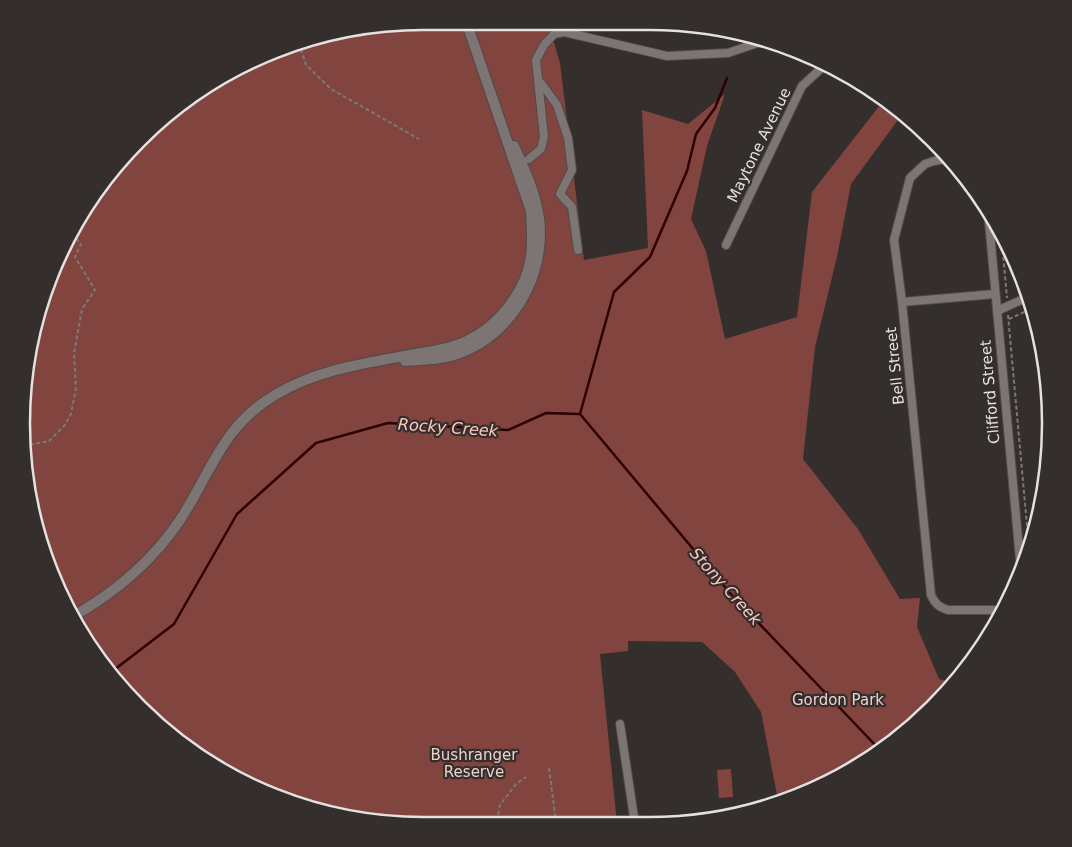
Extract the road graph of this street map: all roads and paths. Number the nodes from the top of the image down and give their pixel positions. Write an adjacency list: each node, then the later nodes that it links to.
1 (469, 30): 25 (main road)
2 (754, 44): 5 (street)
3 (301, 50): 6 (path)
4 (820, 70): 11 (street, Maytone Avenue)
5 (538, 79): 7 (street); 12 (street)
6 (419, 139)
7 (529, 159)
8 (941, 160): 16 (street, Bell Street)
9 (989, 228): 14 (street, Clifford Street)
10 (76, 239): 21 (path)
11 (726, 245)
12 (578, 250)
13 (1003, 253): 17 (path)
14 (995, 294): 16 (street); 18 (street, Clifford Street)
15 (1022, 299): 17 (street)
16 (902, 302): 24 (street, Bell Street)
17 (1007, 305): 18 (street); 20 (path)
18 (997, 311): 23 (street, Clifford Street)
19 (1026, 311): 20 (path)
20 (1009, 319): 22 (path)
21 (31, 444)
22 (1027, 530)
23 (1019, 554)
24 (994, 610)
25 (79, 613)
26 (620, 724): 31 (street)
27 (549, 768): 30 (path)
28 (526, 777): 29 (path)
29 (498, 817)
30 (555, 817)
31 (634, 817)

